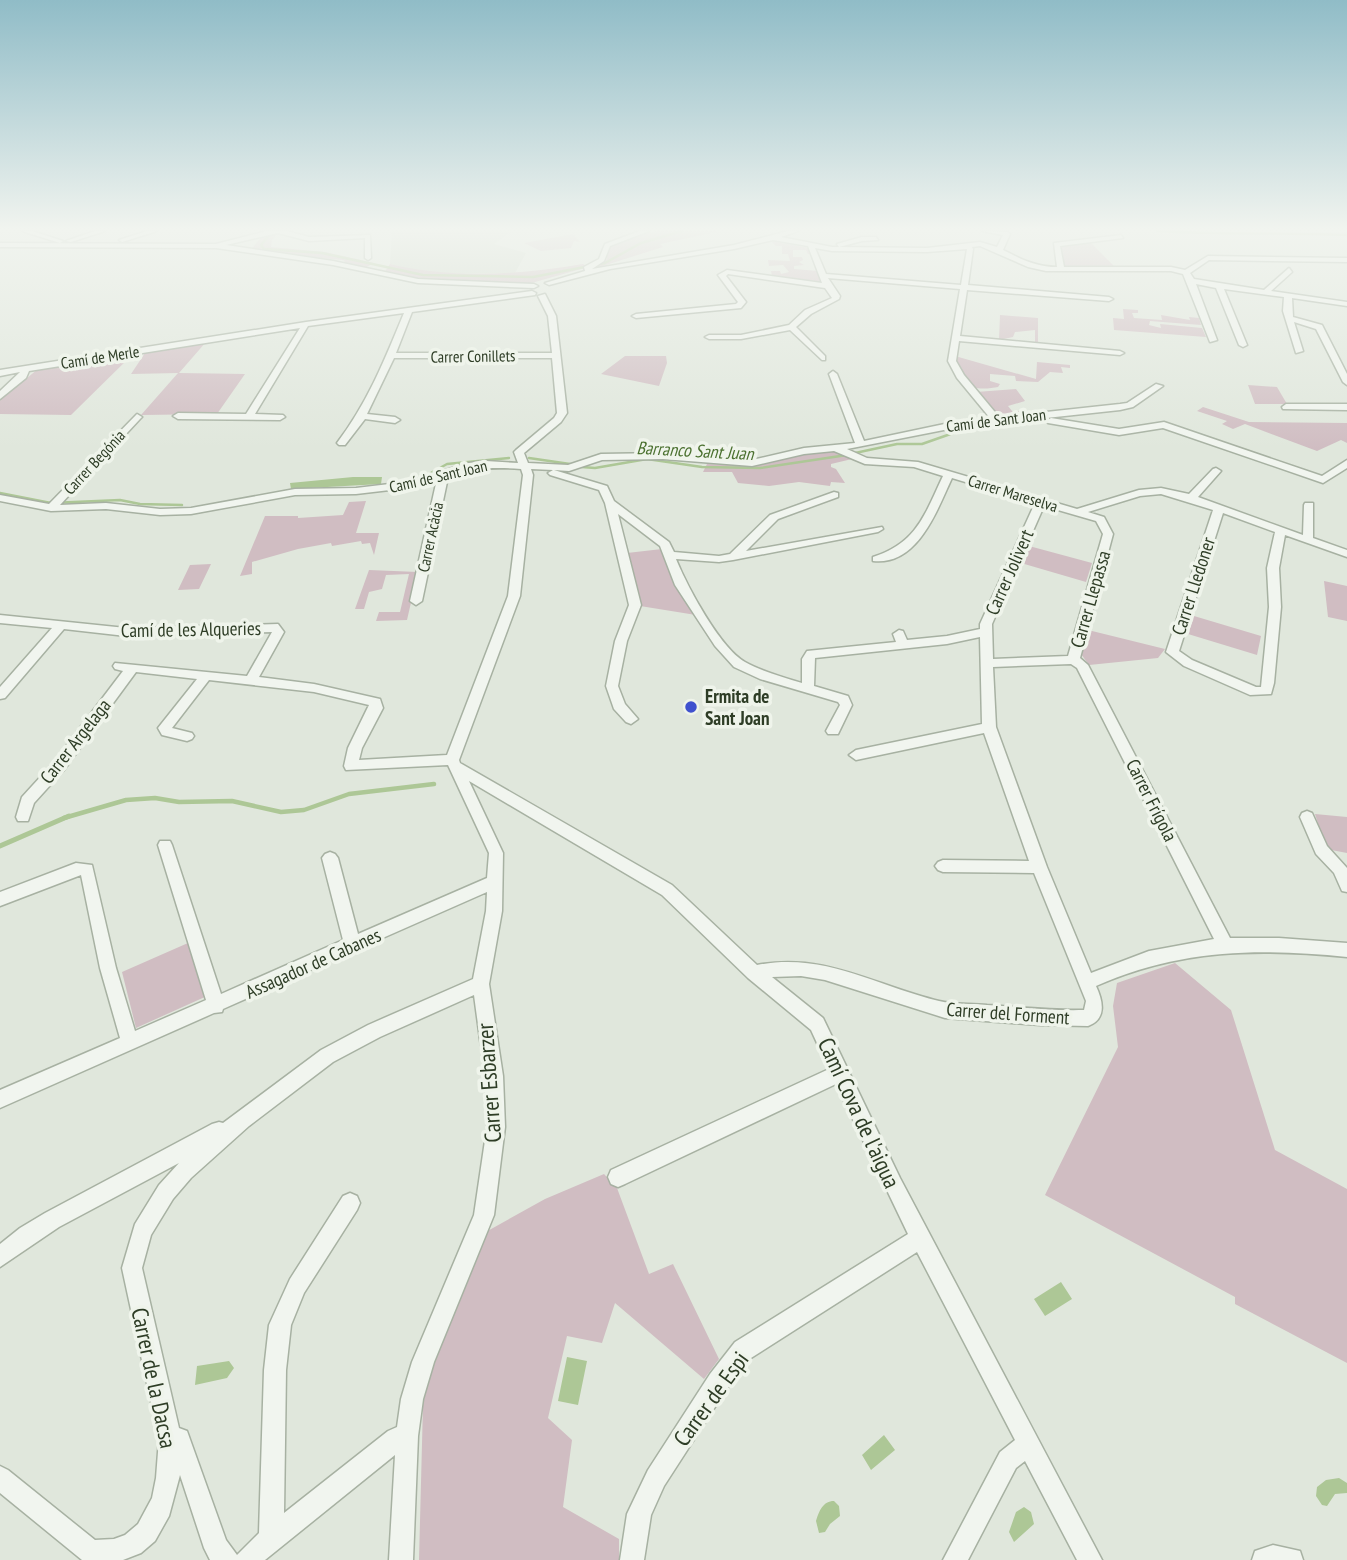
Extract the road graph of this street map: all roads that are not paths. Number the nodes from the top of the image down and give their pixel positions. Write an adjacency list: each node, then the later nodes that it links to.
1 (453, 304): 9 (street, Camí de Merle)
2 (550, 304): 20 (street)
3 (740, 304): 10 (street)
4 (825, 304): 13 (street)
5 (961, 304): 15 (street)
6 (1200, 304): 16 (street)
7 (1226, 304): 17 (street)
8 (1288, 304): 11 (street)
9 (408, 312): 12 (street, Camí de Merle); 21 (street)
10 (636, 316)
11 (1289, 318): 18 (street); 26 (street)
12 (306, 324): 23 (street, Camí de Merle); 32 (street)
13 (792, 327): 14 (street); 22 (street)
14 (709, 337)
15 (955, 338): 19 (street); 38 (street)
16 (1213, 340)
17 (1243, 345)
18 (1299, 351)
19 (1120, 353)
20 (557, 355): 21 (street, Carrer Conillets); 43 (street)
21 (389, 356): 33 (street)
22 (822, 358)
23 (25, 369): 24 (street, Camí de Merle); 28 (street)
24 (0, 373)
25 (833, 374): 40 (street)
26 (1347, 382)
27 (1159, 386): 36 (street, Camí de Sant Joan)
28 (0, 396)
29 (1286, 407): 30 (street)
30 (1347, 407)
31 (178, 416): 32 (street)
32 (249, 416): 35 (street)
33 (362, 416): 37 (street); 39 (street)
34 (137, 417): 50 (street, Carrer Begónia)
35 (280, 417)
36 (1016, 419): 38 (street, Camí de Sant Joan); 42 (street)
37 (395, 420)
38 (996, 420): 40 (street, Camí de Sant Joan)
39 (342, 443)
40 (861, 445): 41 (street, Camí de Sant Joan)
41 (838, 449): 43 (street, Camí de Sant Joan); 46 (street, Carrer Mareselva)
42 (1347, 463)
43 (524, 465): 45 (street, Camí de Sant Joan); 51 (street); 78 (street)
44 (1216, 471): 49 (street)
45 (441, 474): 50 (street, Camí de Sant Joan); 63 (street, Carrer Acàcia)
46 (949, 474): 52 (street, Carrer Mareselva); 62 (street)
47 (834, 495): 61 (street)
48 (0, 498): 50 (street, Camí de Sant Joan)
49 (1191, 498): 54 (street, Carrer Mareselva); 55 (street, Carrer Mareselva)
50 (55, 503)
51 (610, 503): 60 (street); 73 (street)
52 (1040, 503): 55 (street, Carrer Mareselva); 66 (street, Carrer Jolivert)
53 (1308, 505): 58 (street)
54 (1219, 508): 57 (street, Carrer Mareselva); 57 (street, Carrer Lledoner)
55 (1080, 511): 67 (street, Carrer Llepassa)
56 (878, 529): 61 (street)
57 (1281, 531): 58 (street, Carrer Mareselva)
58 (1308, 540): 59 (street, Carrer Mareselva)
59 (1347, 554)
60 (670, 555): 61 (street); 71 (street)
61 (733, 557)
62 (877, 559)
63 (416, 601)
64 (0, 619): 65 (street, Camí de les Alqueries)
65 (60, 626): 70 (street, Camí de les Alqueries); 72 (street)
66 (986, 632): 68 (street, Carrer Jolivert); 71 (street)
67 (1073, 660): 68 (street, Carrer Llepassa); 88 (street, Carrer Frígola)
68 (988, 663): 74 (street, Carrer Jolivert)
69 (206, 676): 70 (street, Carrer Argelaga); 76 (street); 79 (street, Carrer Argelaga)
70 (251, 681): 78 (street)
71 (808, 687): 75 (street)
72 (0, 695)
73 (631, 719)
74 (989, 727): 77 (street); 84 (street, Carrer Jolivert)
75 (833, 731)
76 (187, 737)
77 (856, 755)
78 (454, 763): 85 (street, Carrer Esbarzer); 91 (street, Camí Cova de l'aigua)
79 (23, 817)
80 (1307, 817): 86 (street)
81 (165, 845): 94 (street)
82 (330, 858): 89 (street)
83 (943, 866): 84 (street)
84 (1039, 867): 92 (street, Carrer Jolivert)
85 (495, 884): 89 (street, Assagador de Cabanes); 93 (street, Carrer Esbarzer)
86 (1347, 886)
87 (0, 899): 95 (street)
88 (1225, 945): 90 (street, Carrer del Forment); 92 (street, Carrer del Forment)
89 (353, 946): 94 (street, Assagador de Cabanes)
90 (1347, 950)
91 (754, 973): 92 (street, Carrer del Forment); 96 (street, Camí Cova de l'aigua)
92 (1086, 983)
93 (481, 984): 98 (street, Carrer de la Dacsa); 103 (street, Carrer Esbarzer)
94 (216, 1006): 95 (street, Assagador de Cabanes)
95 (130, 1043): 97 (street, Assagador de Cabanes)
96 (839, 1073): 99 (street); 101 (street, Camí Cova de l'aigua)
97 (0, 1099)
98 (242, 1119): 102 (street, Carrer de la Dacsa); 104 (street, Carrer de la Dacsa)
99 (618, 1177)
100 (350, 1203): 107 (street)
101 (920, 1238): 105 (street, Camí Cova de l'aigua); 111 (street, Carrer de Espi)
102 (0, 1256)
103 (407, 1436): 107 (street); 110 (street, Carrer Esbarzer)
104 (170, 1439): 106 (street, Carrer de la Dacsa); 108 (street)
105 (1028, 1444): 112 (street); 113 (street, Camí Cova de l'aigua)
106 (0, 1478)
107 (271, 1538): 109 (street)
108 (227, 1560)
109 (247, 1560)
110 (401, 1560)
111 (632, 1560)
112 (956, 1560)
113 (1090, 1560)
114 (1264, 1560): 115 (street)
115 (1291, 1560)

